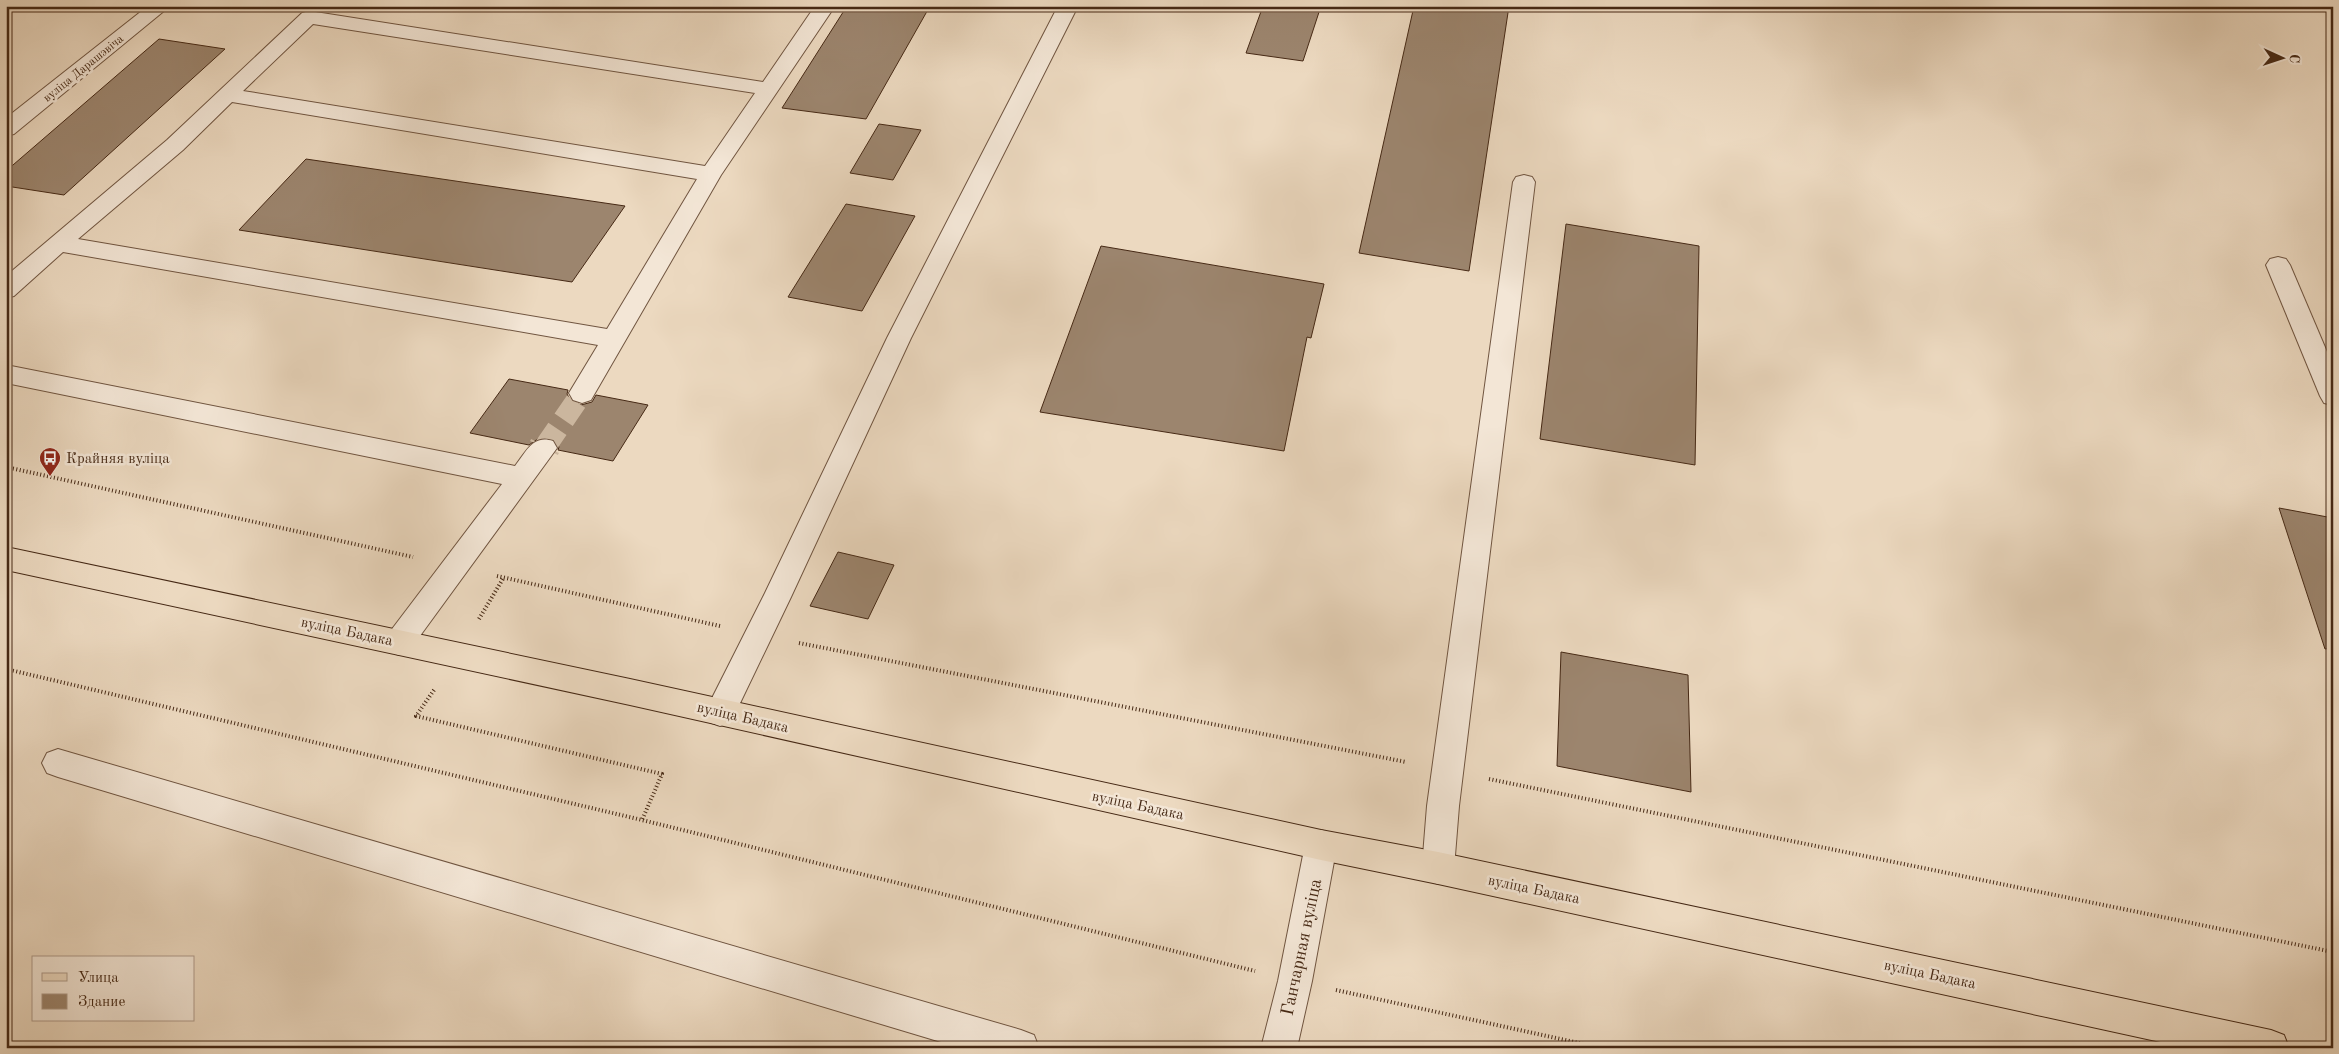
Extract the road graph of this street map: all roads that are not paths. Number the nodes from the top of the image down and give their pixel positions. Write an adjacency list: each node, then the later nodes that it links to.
1 (160, 6): 7 (street, вуліца Дарашэвіча)
2 (825, 6): 5 (street)
3 (1068, 6): 21 (street)
4 (316, 12): 5 (street); 6 (street)
5 (768, 89): 8 (street)
6 (227, 95): 8 (street); 10 (street)
7 (6, 129)
8 (711, 174): 13 (street)
9 (1524, 182): 24 (street)
10 (58, 243): 12 (street); 13 (street)
11 (2278, 265): 16 (street)
12 (6, 290)
13 (615, 339): 15 (street)
14 (6, 374): 18 (street)
15 (582, 393)
16 (2333, 396)
17 (544, 448): 18 (street)
18 (522, 478): 20 (street)
19 (6, 558): 20 (main road, вуліца Бадака)
20 (399, 642): 21 (main road, вуліца Бадака)
21 (720, 712): 23 (main road, вуліца Бадака)
22 (58, 762): 25 (street)
23 (1321, 845): 24 (main road, вуліца Бадака); 26 (street, Ганчарная вуліца)
24 (1438, 868): 27 (main road, вуліца Бадака)
25 (1021, 1048)
26 (1279, 1048)
27 (2271, 1048)

